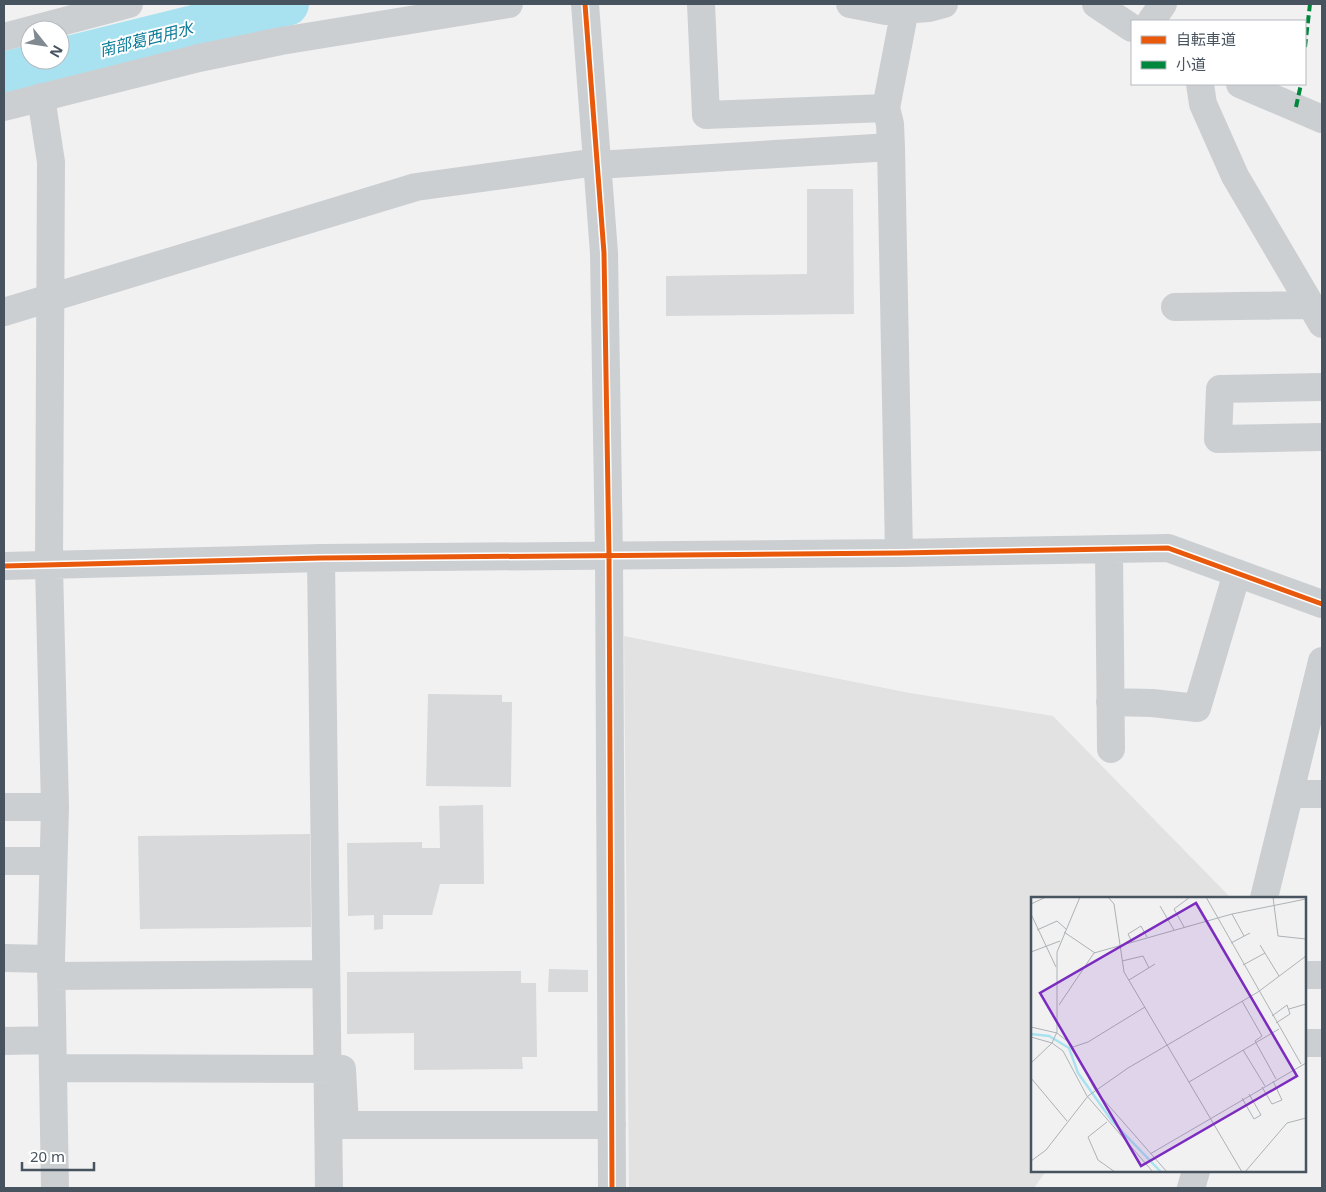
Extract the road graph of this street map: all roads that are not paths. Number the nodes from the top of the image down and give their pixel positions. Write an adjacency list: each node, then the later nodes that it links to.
1 (129, 4): 12 (street)
2 (509, 4): 15 (street)
3 (585, 4): 20 (street)
4 (701, 4): 17 (street)
5 (850, 4): 9 (street)
6 (944, 4): 9 (street)
7 (1096, 4): 11 (street)
8 (1163, 4): 10 (street)
9 (905, 9): 17 (street)
10 (1152, 20)
11 (1131, 27)
12 (4, 36)
13 (1200, 85): 24 (street)
14 (1242, 85): 18 (street)
15 (41, 97): 16 (street); 21 (street)
16 (4, 107)
17 (886, 108): 19 (street)
18 (1322, 119)
19 (892, 147): 20 (street); 28 (street)
20 (597, 164): 21 (street); 29 (street)
21 (49, 299): 23 (street); 32 (street)
22 (1175, 307): 24 (street)
23 (4, 312)
24 (1317, 314)
25 (1322, 387): 26 (street)
26 (1322, 437)
27 (1109, 549): 28 (street); 33 (street); 37 (street)
28 (898, 553): 29 (street)
29 (609, 555): 30 (street); 57 (street)
30 (321, 558): 32 (street); 48 (street)
31 (4, 566): 32 (street)
32 (50, 566): 41 (street)
33 (1237, 573): 34 (street); 37 (street)
34 (1322, 604)
35 (1322, 661): 36 (street)
36 (1318, 694): 39 (street)
37 (1110, 702): 38 (street)
38 (1111, 749)
39 (1290, 794): 40 (street); 45 (street)
40 (1322, 794)
41 (55, 806): 42 (street); 44 (street)
42 (4, 807)
43 (4, 861): 44 (street)
44 (53, 861): 47 (street)
45 (1264, 897)
46 (4, 958): 47 (street)
47 (51, 968): 48 (street); 51 (street)
48 (326, 974): 56 (street)
49 (1306, 975): 50 (street)
50 (1322, 975)
51 (52, 1040): 52 (street); 55 (street)
52 (4, 1041)
53 (1306, 1042): 54 (street)
54 (1322, 1043)
55 (53, 1068): 56 (street); 59 (street)
56 (327, 1068): 57 (street); 60 (street)
57 (612, 1125): 61 (street)
58 (1196, 1172): 62 (street)
59 (55, 1188)
60 (329, 1188)
61 (612, 1188)
62 (1191, 1188)

